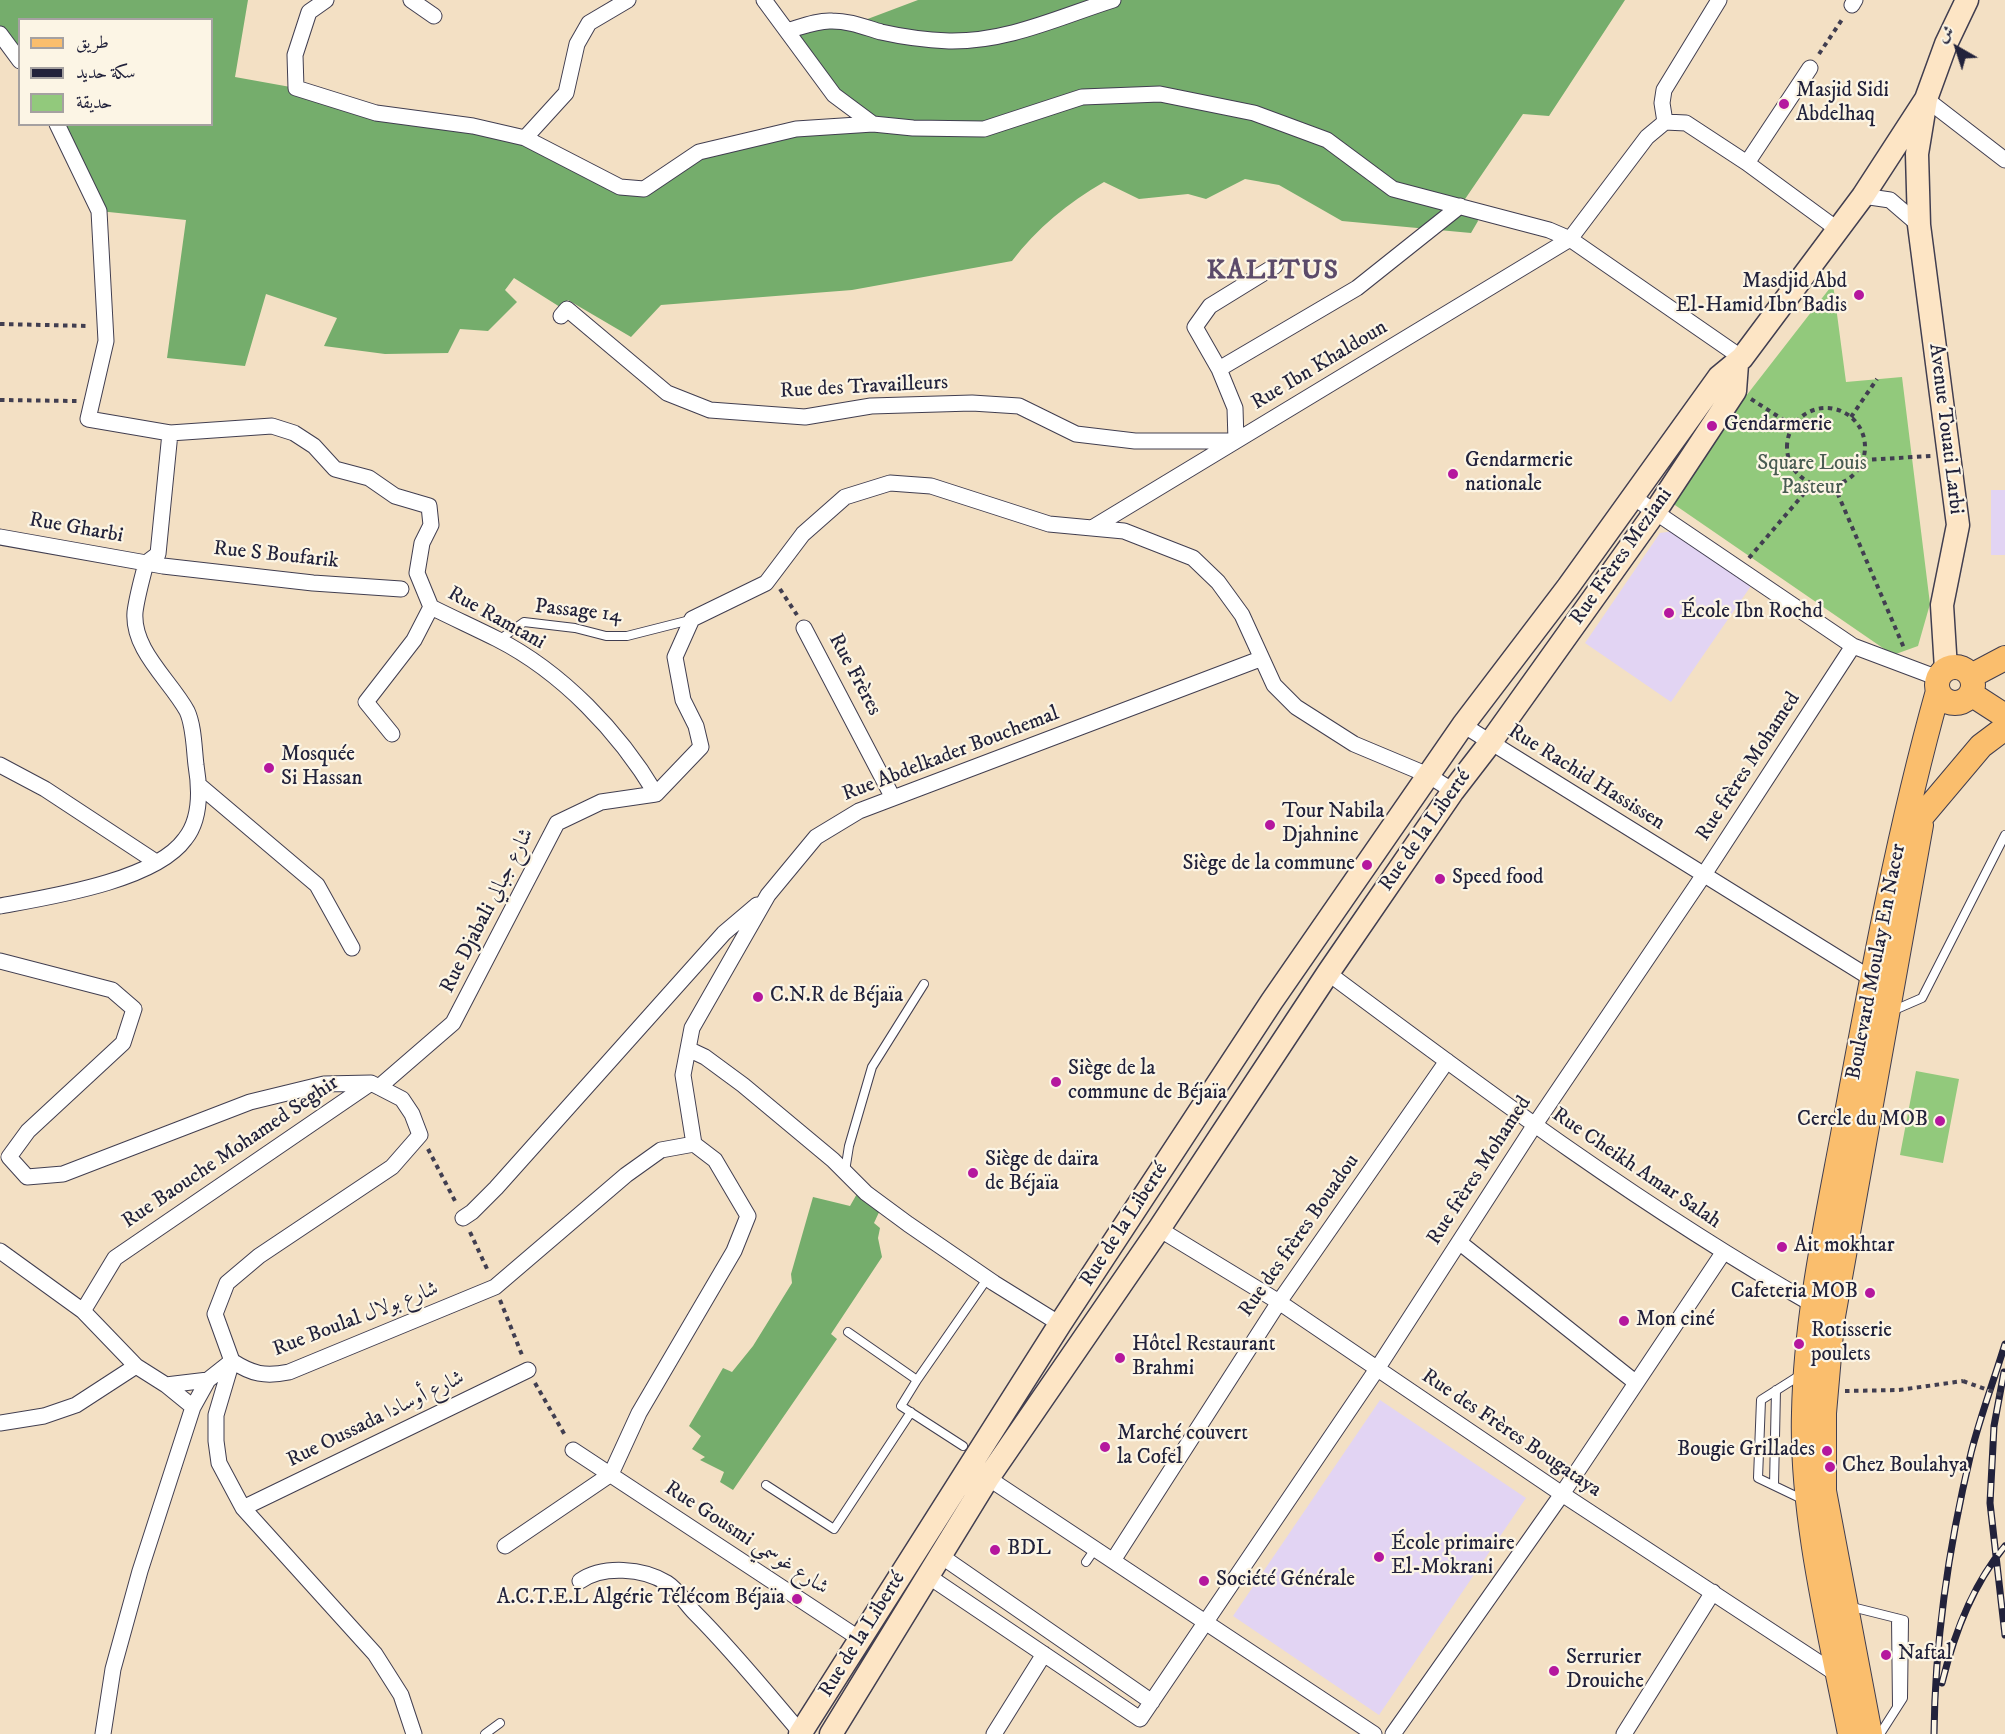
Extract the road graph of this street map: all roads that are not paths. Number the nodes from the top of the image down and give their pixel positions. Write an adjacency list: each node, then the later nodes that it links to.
1 (326, 0): 17 (street)
2 (411, 0): 8 (street)
3 (628, 0): 17 (street)
4 (764, 0): 9 (street)
5 (1113, 0): 9 (street)
6 (1719, 0): 14 (street)
7 (1967, 0): 13 (main road, Avenue Touati Larbi)
8 (434, 16)
9 (787, 31): 15 (street)
10 (0, 34): 11 (street)
11 (18, 59)
12 (1810, 68): 19 (street)
13 (1926, 99): 18 (street); 20 (main road, Rue Frères Meziani); 22 (main road, Avenue Touati Larbi)
14 (1667, 119): 19 (street); 24 (street)
15 (873, 123): 17 (street); 21 (street)
16 (58, 126): 29 (street)
17 (525, 138)
18 (2005, 160)
19 (1747, 163): 23 (street)
20 (1863, 196): 22 (street); 23 (main road, Rue Frères Meziani)
21 (1460, 206): 24 (street); 28 (street)
22 (1919, 225): 44 (main road, Avenue Touati Larbi)
23 (1837, 229): 27 (main road, Rue Frères Meziani)
24 (1570, 239): 27 (street); 30 (street, Rue Ibn Khaldoun)
25 (1275, 266): 28 (street)
26 (561, 315): 30 (street, Rue des Travailleurs)
27 (1740, 361): 31 (main road, Rue Frères Meziani); 32 (main road, Rue Frères Meziani)
28 (1218, 369): 30 (street)
29 (170, 433): 35 (street); 37 (street, Rue Ramtani)
30 (1236, 441): 33 (street, Rue Ibn Khaldoun)
31 (1633, 497): 32 (street); 46 (main road, Rue Frères Meziani)
32 (1655, 512): 41 (street); 49 (main road, Rue Frères Meziani)
33 (1092, 528): 38 (street); 43 (street)
34 (0, 537): 35 (street, Rue Gharbi)
35 (155, 561): 36 (street, Rue S Boufarik); 52 (street)
36 (401, 589)
37 (431, 607): 40 (street, Rue Ramtani); 48 (street)
38 (692, 619): 40 (lane, Passage 14); 54 (street)
39 (804, 628): 55 (street, Rue Frères)
40 (499, 640): 54 (street, Rue Ramtani)
41 (1854, 646): 44 (street); 59 (street, Rue frères Mohamed)
42 (2005, 658): 44 (main road)
43 (1260, 659): 51 (street); 55 (street, Rue Abdelkader Bouchemal)
44 (1952, 685): 45 (main road); 56 (main road, Boulevard Moulay En Nacer); 65 (main road, Boulevard Moulay En Nacer)
45 (2005, 716)
46 (1463, 725): 49 (street, Rue Rachid Hassissen); 51 (main road, Rue de la Liberté)
47 (2005, 728): 56 (main road)
48 (392, 734)
49 (1490, 743): 53 (main road, Rue de la Liberté); 59 (street, Rue Rachid Hassissen)
50 (0, 765): 58 (street)
51 (1428, 776): 53 (street); 83 (main road, Rue de la Liberté)
52 (200, 786): 58 (street); 62 (street)
53 (1452, 791): 64 (main road, Rue de la Liberté)
54 (656, 794): 70 (street, Rue Djabali شارع جبالي)
55 (893, 798): 60 (street, Rue Abdelkader Bouchemal)
56 (1922, 816): 67 (main road, Boulevard Moulay En Nacer)
57 (2005, 835): 67 (lane)
58 (156, 862): 61 (street)
59 (1703, 876): 65 (street, Rue Rachid Hassissen); 71 (street, Rue frères Mohamed)
60 (768, 895): 68 (street, Rue Abdelkader Bouchemal); 74 (street)
61 (0, 906)
62 (352, 948)
63 (0, 961): 70 (street)
64 (1328, 973): 69 (street, Rue Cheikh Amar Salah); 75 (main road, Rue de la Liberté)
65 (1872, 979): 81 (main road, Boulevard Moulay En Nacer)
66 (924, 984): 73 (lane)
67 (1888, 1012): 115 (main road, Boulevard Moulay En Nacer)
68 (688, 1049): 72 (street, Rue Abdelkader Bouchemal); 73 (street)
69 (1447, 1061): 71 (street, Rue Cheikh Amar Salah); 80 (street, Rue des frères Bouadou)
70 (375, 1085): 82 (street, Rue Baouche Mohamed Seghir); 85 (street)
71 (1534, 1126): 76 (street, Rue frères Mohamed); 78 (street, Rue Cheikh Amar Salah)
72 (694, 1144): 85 (street, Rue Boulal شارع بولال); 100 (street)
73 (845, 1171): 79 (street)
74 (463, 1218)
75 (1159, 1230): 80 (street, Rue des Frères Bougataya); 101 (main road, Rue de la Liberté)
76 (1459, 1242): 87 (street, Rue frères Mohamed); 92 (street)
77 (0, 1251): 82 (street)
78 (1723, 1253): 81 (street, Rue Cheikh Amar Salah); 92 (street)
79 (987, 1279): 83 (street); 91 (lane)
80 (1279, 1302): 87 (street, Rue des Frères Bougataya); 110 (street, Rue des frères Bouadou)
81 (1812, 1304): 89 (main road, Boulevard Moulay En Nacer)
82 (83, 1311): 86 (street)
83 (1060, 1324): 117 (main road, Rue de la Liberté)
84 (848, 1332): 91 (lane)
85 (232, 1361): 90 (street); 106 (street)
86 (136, 1366): 93 (street); 97 (street)
87 (1377, 1369): 104 (street, Rue des Frères Bougataya); 116 (street, Rue frères Mohamed)
88 (528, 1370): 106 (street, Rue Oussada شارع أوسادا)
89 (1806, 1372): 94 (lane); 105 (main road, Boulevard Moulay En Nacer)
90 (208, 1380): 93 (street); 95 (street)
91 (917, 1380): 96 (lane)
92 (1635, 1382): 104 (street)
93 (166, 1385): 95 (street)
94 (1776, 1390): 103 (lane); 103 (lane)
95 (193, 1407): 122 (street)
96 (911, 1412): 98 (lane); 102 (lane)
97 (0, 1423)
98 (963, 1446)
99 (573, 1450): 100 (street, Rue Gousmi شارع غوسمي)
100 (611, 1474): 107 (street); 117 (street, Rue Gousmi شارع غوسمي)
101 (988, 1478): 108 (street); 109 (main road, Rue de la Liberté)
102 (766, 1485)
103 (1774, 1485): 105 (lane)
104 (1562, 1494): 114 (street, Rue des Frères Bougataya); 129 (street)
105 (1808, 1502): 119 (main road, Boulevard Moulay En Nacer)
106 (243, 1508): 123 (street)
107 (505, 1546)
108 (1096, 1547): 110 (street); 111 (lane)
109 (940, 1556): 112 (main road, Rue de la Liberté); 120 (street)
110 (1114, 1559): 116 (street)
111 (1086, 1562)
112 (928, 1576): 118 (street); 126 (main road, Rue de la Liberté)
113 (580, 1581): 125 (street)
114 (1713, 1592): 119 (street, Rue des Frères Bougataya); 130 (street)
115 (1845, 1605): 132 (main road, Boulevard Moulay En Nacer); 133 (lane)
116 (1207, 1621): 120 (street, Rue frères Mohamed); 128 (street)
117 (860, 1639): 125 (main road, Rue de la Liberté)
118 (1044, 1654): 120 (street); 127 (street)
119 (1838, 1675): 131 (main road, Boulevard Moulay En Nacer)
120 (1148, 1712)
121 (500, 1723): 124 (lane)
122 (103, 1734)
123 (414, 1734)
124 (485, 1734)
125 (800, 1734)
126 (831, 1734)
127 (994, 1734)
128 (1374, 1734)
129 (1393, 1734)
130 (1624, 1734)
131 (1850, 1734)
132 (1870, 1734)
133 (1880, 1734)

